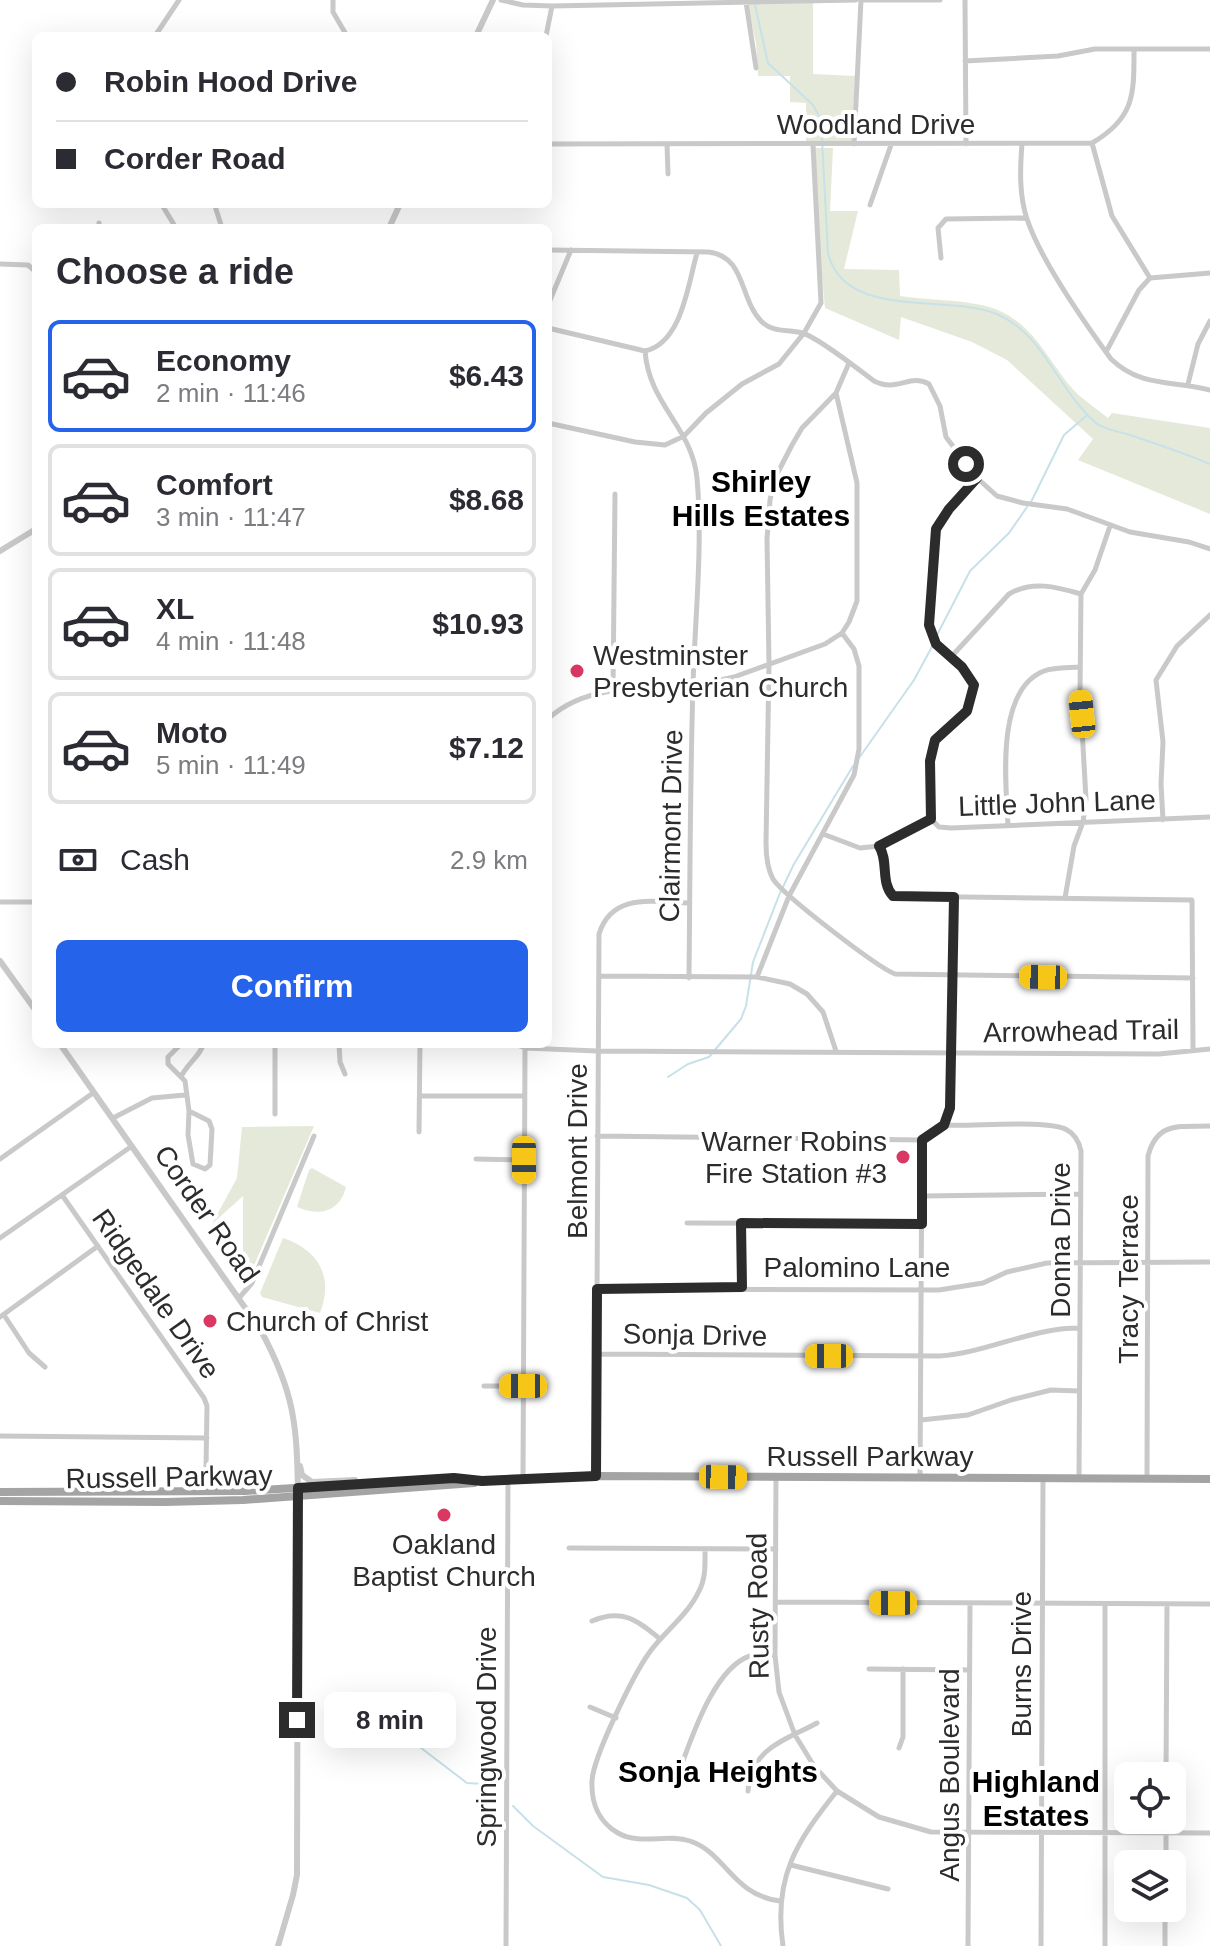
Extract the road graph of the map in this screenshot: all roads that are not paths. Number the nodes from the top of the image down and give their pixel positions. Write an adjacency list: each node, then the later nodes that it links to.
1 (179, 0): 11 (street)
2 (333, 0): 12 (street)
3 (493, 0): 13 (street)
4 (501, 0): 10 (street)
5 (860, 0): 6 (street); 9 (street); 22 (street)
6 (940, 0)
7 (965, 0): 17 (street)
8 (747, 2): 9 (street); 10 (street); 18 (street)
9 (761, 2)
10 (552, 6): 14 (street)
11 (158, 32)
12 (345, 32)
13 (478, 32)
14 (547, 32)
15 (1134, 49): 16 (street); 17 (street); 19 (street)
16 (1210, 49)
17 (965, 61): 23 (street)
18 (756, 68)
19 (1092, 143): 24 (street, Woodland Drive); 37 (street)
20 (552, 144): 21 (street, Woodland Drive)
21 (667, 144): 25 (street, Woodland Drive); 27 (street)
22 (854, 144): 25 (street, Woodland Drive); 26 (street, Woodland Drive)
23 (966, 144): 24 (street, Woodland Drive); 26 (street, Woodland Drive)
24 (1022, 144): 29 (street)
25 (816, 145): 41 (street)
26 (891, 145): 28 (street)
27 (668, 174)
28 (870, 205)
29 (1026, 218): 33 (street); 43 (street)
30 (552, 250): 31 (street)
31 (571, 250): 32 (street); 38 (street)
32 (697, 253): 41 (street); 42 (street)
33 (941, 258)
34 (0, 264): 35 (street)
35 (32, 268)
36 (1210, 273): 37 (street)
37 (1150, 278): 43 (street)
38 (552, 295)
39 (1210, 321): 45 (street)
40 (552, 329): 42 (street)
41 (804, 333): 44 (street); 49 (street)
42 (645, 351): 49 (street, Clairmont Drive)
43 (1106, 352): 45 (street)
44 (849, 363): 47 (street); 50 (street)
45 (1188, 384): 46 (street)
46 (1210, 390)
47 (836, 393): 58 (street); 60 (street)
48 (552, 424): 49 (street)
49 (684, 436): 62 (street, Clairmont Drive)
50 (977, 478): 52 (street); 59 (street)
51 (615, 494): 63 (street)
52 (1110, 526): 54 (street); 56 (street)
53 (32, 531): 55 (street)
54 (1210, 549)
55 (0, 551)
56 (1081, 594): 59 (street); 61 (street)
57 (1210, 615): 67 (street)
58 (842, 633): 60 (street); 70 (street)
59 (951, 657): 66 (street)
60 (769, 664): 62 (street); 72 (street)
61 (1080, 667): 68 (street); 69 (street)
62 (692, 689): 63 (street); 77 (street, Clairmont Drive)
63 (613, 690): 64 (street)
64 (552, 717)
65 (1210, 817): 67 (street, Little John Lane)
66 (931, 819): 69 (street, Little John Lane); 71 (street, Little John Lane)
67 (1163, 820): 68 (street, Little John Lane)
68 (1083, 822): 69 (street, Little John Lane); 74 (street)
69 (1008, 825)
70 (823, 834): 71 (street); 72 (street)
71 (879, 846): 73 (street, Arrowhead Trail)
72 (789, 896): 80 (street); 81 (street)
73 (954, 897): 74 (street, Arrowhead Trail); 80 (street)
74 (1065, 898): 83 (street, Arrowhead Trail)
75 (0, 902): 76 (street)
76 (32, 902)
77 (690, 903): 79 (street, Belmont Drive); 82 (street, Clairmont Drive)
78 (0, 961): 84 (street)
79 (599, 976): 82 (street); 94 (street, Belmont Drive)
80 (952, 976): 83 (street); 96 (street)
81 (757, 977): 82 (street); 95 (street)
82 (689, 978)
83 (1193, 978): 92 (street, Arrowhead Trail)
84 (32, 1005)
85 (63, 1048): 99 (street, Corder Road)
86 (177, 1048): 98 (street)
87 (202, 1048): 98 (street)
88 (275, 1048): 104 (street)
89 (339, 1048): 97 (street)
90 (420, 1048): 101 (street)
91 (525, 1048): 94 (street, Arrowhead Trail); 102 (street)
92 (1193, 1049): 93 (street); 96 (street, Arrowhead Trail)
93 (1210, 1049)
94 (597, 1051): 95 (street, Arrowhead Trail); 110 (street, Belmont Drive)
95 (836, 1051): 96 (street, Arrowhead Trail)
96 (953, 1052): 106 (street)
97 (345, 1074)
98 (181, 1077): 100 (street)
99 (93, 1093): 105 (street, Corder Road); 113 (street)
100 (185, 1095): 103 (street); 105 (street)
101 (420, 1096): 102 (street); 108 (street)
102 (524, 1096): 115 (street)
103 (189, 1111): 103 (street)
104 (275, 1114)
105 (113, 1118): 112 (street, Corder Road)
106 (944, 1125): 111 (street); 116 (street, Donna Drive)
107 (1210, 1126): 126 (street, Tracy Terrace)
108 (419, 1132)
109 (314, 1136): 130 (street)
110 (597, 1136): 111 (street); 128 (street, Belmont Drive)
111 (922, 1140): 118 (street)
112 (132, 1146): 117 (street); 130 (street, Corder Road)
113 (0, 1159)
114 (476, 1159): 115 (street)
115 (524, 1160): 137 (street)
116 (1079, 1194): 118 (street); 124 (street, Donna Drive)
117 (62, 1195): 122 (street); 123 (street, Ridgedale Drive)
118 (923, 1196): 121 (street)
119 (687, 1223): 120 (street)
120 (741, 1223): 121 (street); 127 (street)
121 (922, 1224): 129 (street)
122 (0, 1238)
123 (98, 1246): 131 (street); 141 (street, Ridgedale Drive)
124 (1080, 1262): 126 (street, Palomino Lane); 129 (street, Palomino Lane); 132 (street, Donna Drive)
125 (1210, 1262): 126 (street, Palomino Lane)
126 (1147, 1263): 153 (street, Tracy Terrace)
127 (742, 1287): 128 (street, Palomino Lane); 129 (street, Palomino Lane)
128 (597, 1289): 133 (street, Belmont Drive)
129 (923, 1290): 134 (street)
130 (239, 1298): 142 (street, Corder Road)
131 (2, 1316): 135 (street)
132 (1079, 1328): 134 (street, Sonja Drive); 138 (street, Donna Drive)
133 (595, 1354): 134 (street, Sonja Drive); 144 (street, Belmont Drive)
134 (922, 1357): 139 (street)
135 (45, 1367)
136 (484, 1386): 137 (street)
137 (523, 1386): 148 (street)
138 (1079, 1391): 139 (street); 150 (street, Donna Drive)
139 (921, 1420): 145 (street)
140 (0, 1436): 141 (street)
141 (207, 1438): 143 (street, Ridgedale Drive)
142 (297, 1453): 152 (street); 155 (street, Corder Road)
143 (206, 1468)
144 (596, 1476): 146 (main road, Russell Parkway); 148 (main road, Russell Parkway)
145 (920, 1477): 146 (main road, Russell Parkway); 149 (main road, Russell Parkway)
146 (776, 1478): 159 (street, Rusty Road)
147 (508, 1479): 148 (main road, Russell Parkway); 155 (main road, Russell Parkway); 192 (street, Springwood Drive)
148 (523, 1479)
149 (1043, 1479): 150 (main road, Russell Parkway); 162 (street, Burns Drive)
150 (1079, 1479): 153 (main road, Russell Parkway)
151 (1210, 1479): 153 (main road, Russell Parkway)
152 (355, 1480)
153 (1147, 1480)
154 (0, 1492): 155 (main road, Russell Parkway)
155 (298, 1492): 156 (main road, Russell Parkway); 191 (street, Corder Road)
156 (0, 1501)
157 (569, 1548): 158 (street)
158 (705, 1549): 159 (street); 167 (street)
159 (776, 1549): 160 (street, Rusty Road)
160 (776, 1602): 161 (street); 168 (street, Rusty Road)
161 (970, 1603): 162 (street); 171 (street, Angus Boulevard)
162 (1041, 1604): 163 (street); 182 (street, Burns Drive)
163 (1105, 1604): 164 (street); 183 (street)
164 (1167, 1604): 165 (street); 178 (street)
165 (1210, 1604)
166 (592, 1621): 167 (street)
167 (660, 1639): 173 (street)
168 (775, 1655): 175 (street, Rusty Road); 177 (street)
169 (869, 1669): 170 (street)
170 (903, 1669): 171 (street); 176 (street)
171 (969, 1670): 181 (street, Angus Boulevard)
172 (590, 1707): 173 (street)
173 (616, 1718): 189 (street)
174 (817, 1723): 175 (street)
175 (795, 1735): 179 (street); 180 (street, Rusty Road)
176 (899, 1748)
177 (683, 1761)
178 (1166, 1762)
179 (748, 1791)
180 (837, 1791): 181 (street, Rusty Road); 187 (street)
181 (968, 1832): 182 (street, Rusty Road); 194 (street, Angus Boulevard)
182 (1040, 1832): 183 (street, Rusty Road); 195 (street, Burns Drive)
183 (1104, 1833): 184 (street, Rusty Road); 196 (street)
184 (1114, 1833)
185 (1186, 1833): 186 (street, Rusty Road)
186 (1210, 1833)
187 (791, 1865): 188 (street); 189 (street)
188 (888, 1889)
189 (780, 1901): 193 (street)
190 (1165, 1922): 197 (street)
191 (278, 1946)
192 (506, 1946)
193 (783, 1946)
194 (968, 1946)
195 (1041, 1946)
196 (1105, 1946)
197 (1165, 1946)

